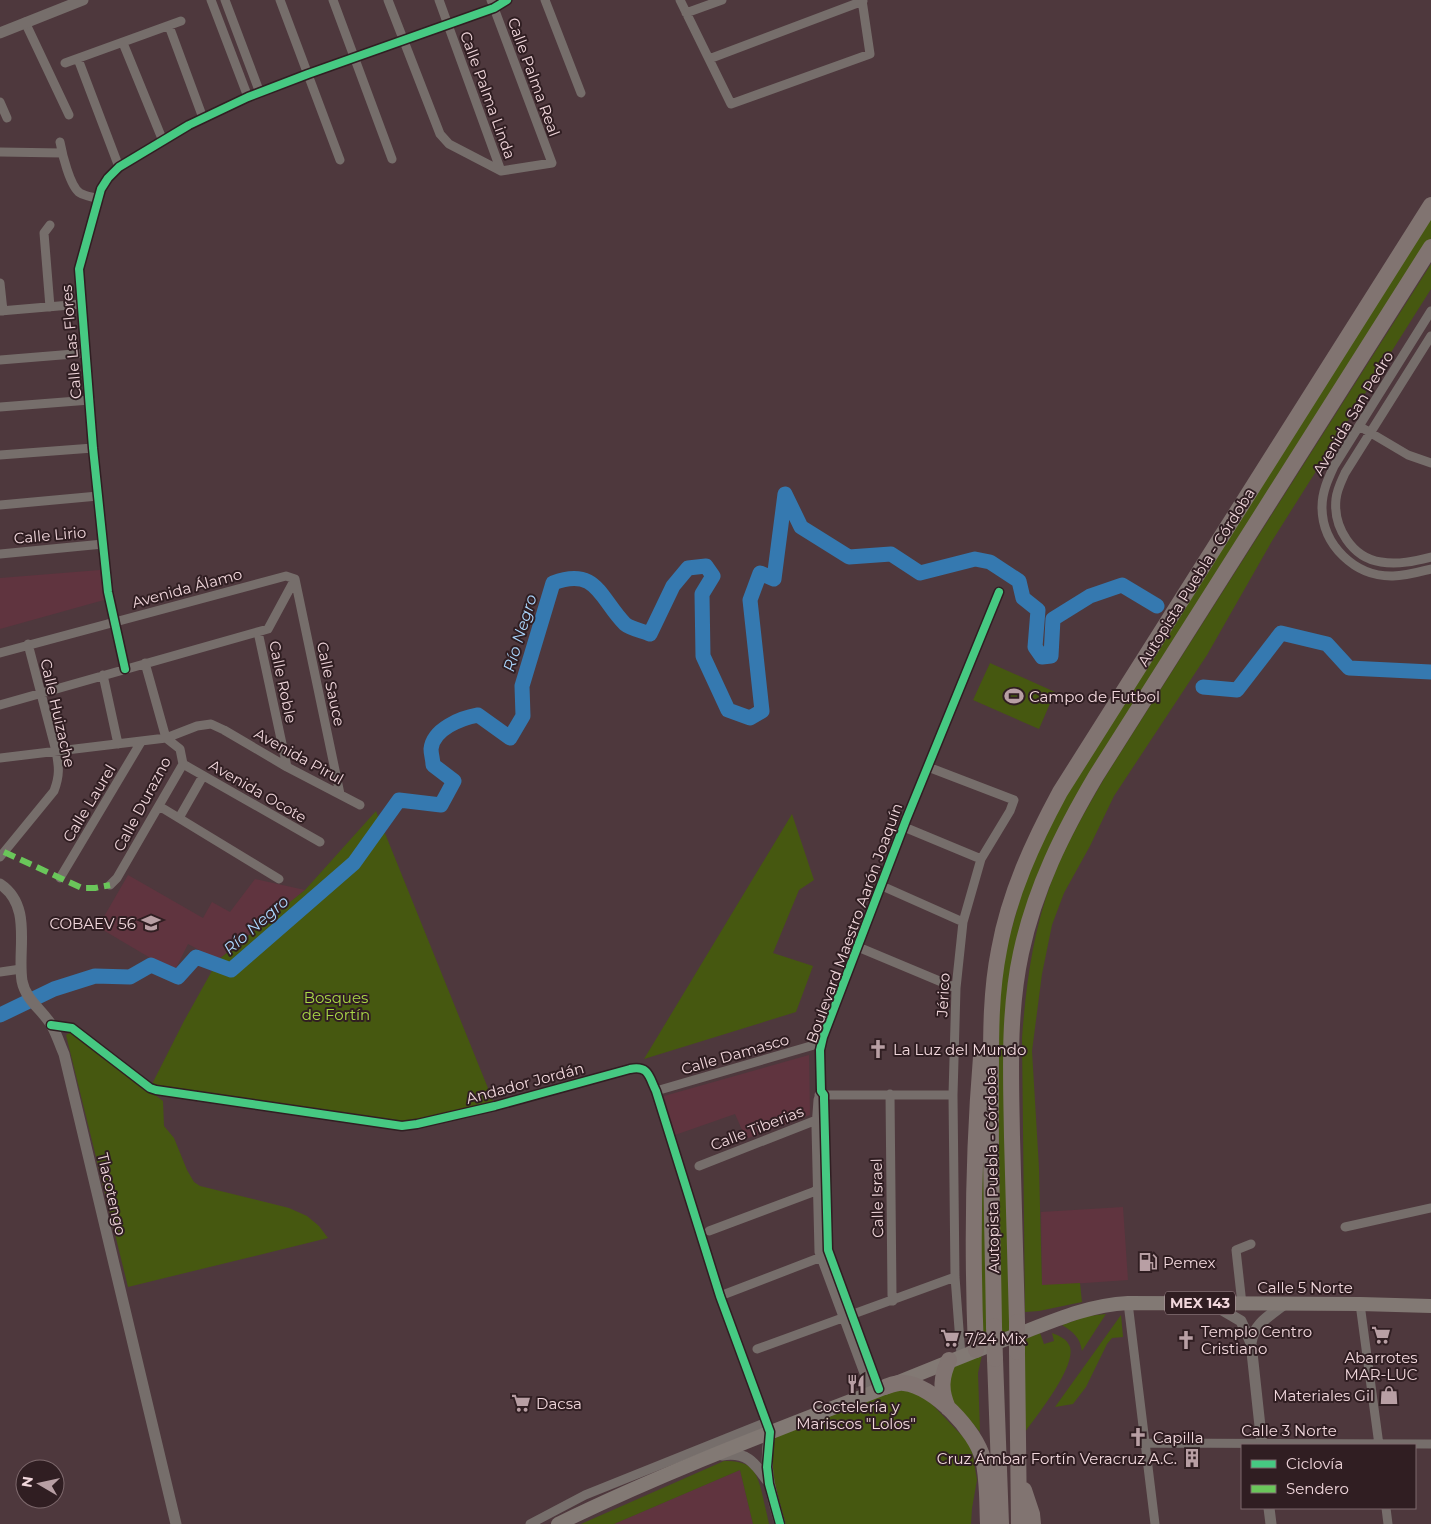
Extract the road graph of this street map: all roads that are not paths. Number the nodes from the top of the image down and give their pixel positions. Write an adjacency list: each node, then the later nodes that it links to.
1 (83, 0): 16 (street)
2 (211, 0): 29 (street)
3 (225, 0): 27 (street)
4 (280, 0): 26 (street)
5 (333, 0): 22 (street)
6 (388, 0): 20 (street)
7 (439, 0): 17 (street, Calle Palma Linda)
8 (507, 0): 13 (street, Calle Las Flores)
9 (545, 0): 28 (street)
10 (680, 0): 14 (street)
11 (722, 0): 14 (street)
12 (863, 1): 24 (street); 24 (street)
13 (493, 4): 17 (street, Calle Las Flores); 41 (street, Calle Palma Real)
14 (686, 13): 24 (street)
15 (181, 21): 18 (street)
16 (25, 22): 19 (street); 31 (street)
17 (447, 25): 20 (street, Calle Las Flores); 41 (street, Calle Palma Linda)
18 (169, 26): 21 (street); 33 (street)
19 (0, 33)
20 (403, 41): 22 (street, Calle Las Flores); 41 (street)
21 (124, 43): 23 (street); 34 (street)
22 (354, 58): 26 (street, Calle Las Flores); 38 (street)
23 (78, 59): 25 (street); 40 (street)
24 (709, 59)
25 (65, 64)
26 (308, 74): 27 (street, Calle Las Flores); 39 (street)
27 (260, 93): 29 (street, Calle Las Flores)
28 (581, 93)
29 (248, 97): 33 (street, Calle Las Flores)
30 (0, 102): 32 (street)
31 (69, 116)
32 (7, 118)
33 (203, 118): 34 (street, Calle Las Flores)
34 (163, 141): 40 (street, Calle Las Flores)
35 (60, 142): 37 (street)
36 (0, 152): 37 (street)
37 (62, 153): 42 (street)
38 (392, 159)
39 (340, 160)
40 (120, 167): 42 (street, Calle Las Flores)
41 (501, 171)
42 (98, 199): 47 (street, Calle Las Flores)
43 (1431, 205): 105 (highway, Autopista Puebla - Córdoba)
44 (50, 225): 48 (street)
45 (1431, 247): 144 (highway, Autopista Puebla - Córdoba, bridge)
46 (0, 283): 49 (street)
47 (82, 304): 48 (street); 53 (street, Calle Las Flores)
48 (50, 307): 49 (street)
49 (1, 311)
50 (1431, 311): 51 (street, Avenida San Pedro)
51 (1417, 333): 52 (street); 57 (street, Avenida San Pedro)
52 (1430, 340): 58 (street, Avenida San Pedro)
53 (86, 353): 54 (street); 55 (street, Calle Las Flores)
54 (0, 360)
55 (90, 400): 56 (street); 59 (street, Calle Las Flores)
56 (0, 407)
57 (1359, 426): 58 (street); 67 (street, Avenida San Pedro)
58 (1370, 434): 61 (street); 66 (street, Avenida San Pedro)
59 (93, 448): 60 (street); 62 (street, Calle Las Flores)
60 (0, 455)
61 (1431, 463)
62 (98, 496): 63 (street); 64 (street, Calle Las Flores)
63 (0, 505)
64 (103, 544): 65 (street, Calle Lirio); 70 (street, Calle Las Flores)
65 (0, 554)
66 (1431, 557)
67 (1431, 569)
68 (295, 579): 70 (street, Avenida Álamo); 71 (street); 88 (street, Calle Sauce)
69 (999, 592): 86 (street, Boulevard Maestro Aarón Joaquín)
70 (114, 622): 72 (street, Avenida Álamo); 75 (street, Calle Las Flores)
71 (258, 632): 74 (street); 85 (street, Calle Roble)
72 (28, 644): 73 (street, Avenida Álamo); 77 (street, Calle Huizache)
73 (0, 653)
74 (145, 663): 75 (street); 79 (street)
75 (125, 669): 76 (street)
76 (103, 675): 77 (street); 81 (street)
77 (41, 694): 78 (street); 82 (street, Calle Huizache)
78 (0, 705)
79 (166, 738): 80 (street, Avenida Pirul); 84 (street, Calle Durazno); 85 (street, Avenida Pirul)
80 (141, 742): 81 (street, Avenida Pirul); 96 (street, Calle Laurel)
81 (118, 744): 82 (street, Avenida Pirul)
82 (56, 751): 83 (street, Avenida Pirul); 94 (street, Calle Huizache)
83 (0, 758)
84 (183, 764): 87 (street, Avenida Ocote); 90 (street, Calle Durazno)
85 (287, 766): 88 (street, Avenida Pirul)
86 (928, 767): 92 (street, Boulevard Maestro Aarón Joaquín); 95 (street, Jérico)
87 (204, 776): 91 (street); 93 (street, Avenida Ocote)
88 (340, 794): 89 (street, Avenida Pirul)
89 (360, 805)
90 (159, 806): 91 (street); 99 (street, Calle Durazno)
91 (179, 818): 97 (street)
92 (904, 827): 95 (street); 100 (street, Boulevard Maestro Aarón Joaquín)
93 (320, 842)
94 (0, 858)
95 (981, 859): 101 (street, Jérico)
96 (60, 878)
97 (279, 879)
98 (0, 884): 103 (street, Tlacotengo)
99 (110, 885)
100 (882, 886): 101 (street); 102 (street, Boulevard Maestro Aarón Joaquín)
101 (963, 922): 106 (street, Jérico)
102 (858, 948): 106 (street); 108 (street, Boulevard Maestro Aarón Joaquín)
103 (21, 969): 104 (street); 107 (street, Tlacotengo)
104 (0, 972)
105 (993, 986): 134 (highway); 153 (highway, Autopista Puebla - Córdoba, bridge)
106 (956, 988): 112 (street, Jérico)
107 (51, 1025): 109 (street, Andador Jordán); 148 (street, Tlacotengo)
108 (821, 1043): 109 (street, Calle Damasco); 110 (street, Boulevard Maestro Aarón Joaquín)
109 (656, 1091): 123 (street, Andador Jordán)
110 (821, 1094): 111 (street); 113 (street, Boulevard Maestro Aarón Joaquín)
111 (890, 1094): 112 (street); 124 (street, Calle Israel)
112 (953, 1095): 122 (street, Jérico)
113 (820, 1119): 114 (street, Calle Tiberias); 115 (street, Boulevard Maestro Aarón Joaquín); 116 (street, Boulevard Maestro Aarón Joaquín)
114 (699, 1166)
115 (826, 1185): 116 (street); 121 (street, Boulevard Maestro Aarón Joaquín)
116 (817, 1189): 119 (street); 121 (street, Boulevard Maestro Aarón Joaquín)
117 (1431, 1208): 118 (street)
118 (1345, 1227)
119 (709, 1231)
120 (1251, 1244): 127 (street)
121 (824, 1255): 123 (street); 131 (street, Boulevard Maestro Aarón Joaquín)
122 (955, 1278): 124 (street); 134 (street, Jérico)
123 (720, 1296): 137 (street, Andador Jordán)
124 (893, 1300): 131 (street)
125 (1128, 1303): 126 (main road, Calle 5 Norte / MEX 143); 134 (main road, Calle 5 Norte / MEX 143); 138 (street)
126 (1211, 1303): 127 (main road, Calle 5 Norte / MEX 143); 132 (street)
127 (1242, 1304): 128 (main road, Calle 5 Norte / MEX 143)
128 (1286, 1304): 129 (main road, Calle 5 Norte / MEX 143); 132 (street)
129 (1360, 1304): 130 (main road, Calle 5 Norte / MEX 143); 140 (street)
130 (1431, 1306)
131 (847, 1316): 133 (street); 135 (street, Boulevard Maestro Aarón Joaquín)
132 (1251, 1343): 139 (street)
133 (757, 1349)
134 (962, 1355): 135 (main road, MEX 143); 136 (highway)
135 (878, 1390): 136 (highway); 137 (main road, MEX 143)
136 (948, 1409): 152 (highway)
137 (768, 1427): 143 (main road, MEX 143); 145 (street); 149 (street)
138 (1146, 1443): 139 (street, Calle 3 Norte); 156 (street)
139 (1262, 1444)
140 (1379, 1444)
141 (1416, 1444): 142 (street, Calle 3 Norte)
142 (1431, 1444)
143 (706, 1458): 145 (street); 150 (main road, MEX 143)
144 (1018, 1473): 154 (highway, Autopista Puebla - Córdoba); 155 (highway)
145 (769, 1484): 151 (street)
146 (1269, 1509): 157 (street)
147 (1386, 1509): 158 (street)
148 (176, 1524)
149 (530, 1524)
150 (558, 1524)
151 (780, 1524)
152 (988, 1524)
153 (1001, 1524)
154 (1019, 1524)
155 (1033, 1524)
156 (1155, 1524)
157 (1271, 1524)
158 (1388, 1524)

